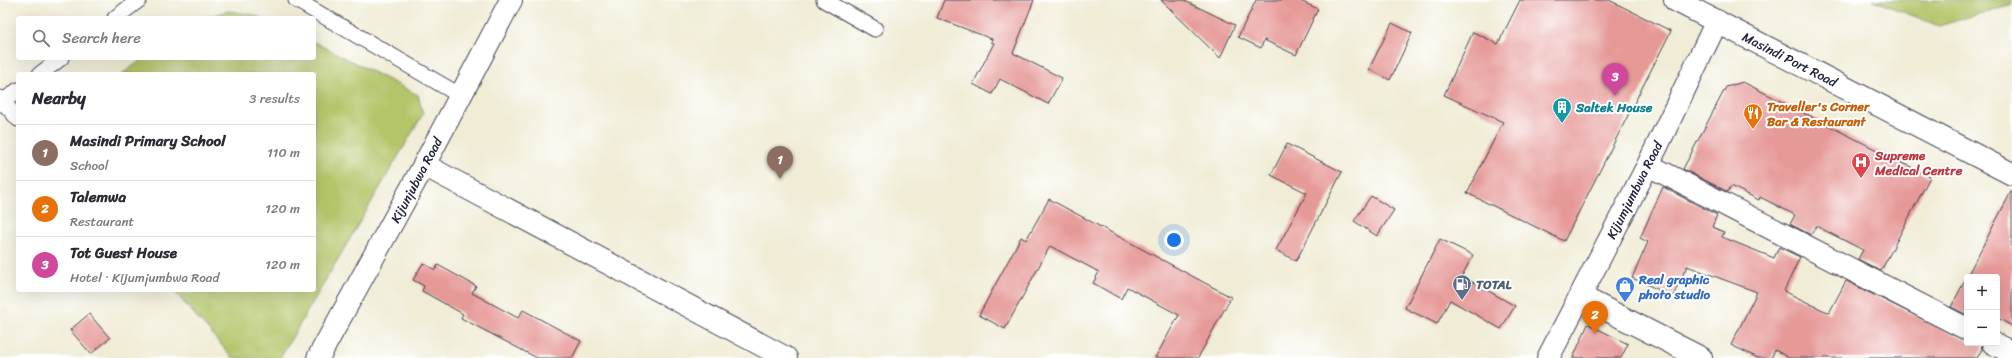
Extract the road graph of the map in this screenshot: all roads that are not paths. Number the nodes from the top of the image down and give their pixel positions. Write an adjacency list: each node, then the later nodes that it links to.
1 (139, 0): 6 (lane)
2 (296, 0): 12 (lane)
3 (511, 0): 12 (street, Kijunjubwa Road)
4 (824, 0): 8 (lane)
5 (1675, 0): 7 (street, Masindi Port Road)
6 (118, 16)
7 (1717, 21): 16 (street, Kijumjumbwa Road); 17 (street, Masindi Port Road)
8 (875, 30)
9 (58, 60): 10 (lane)
10 (43, 72)
11 (16, 91): 13 (lane)
12 (460, 96): 15 (street, Kijunjubwa Road)
13 (1, 101): 14 (lane)
14 (16, 117)
15 (424, 165): 22 (street, Kijunjubwa Road); 23 (street)
16 (1648, 165): 18 (street, Kijumjumbwa Road); 19 (street)
17 (2012, 174)
18 (1580, 296): 24 (street, Kijumjumbwa Road); 25 (street)
19 (1964, 328)
20 (1999, 346): 21 (street)
21 (2012, 353)
22 (318, 358)
23 (786, 358)
24 (1548, 358)
25 (1700, 358)

